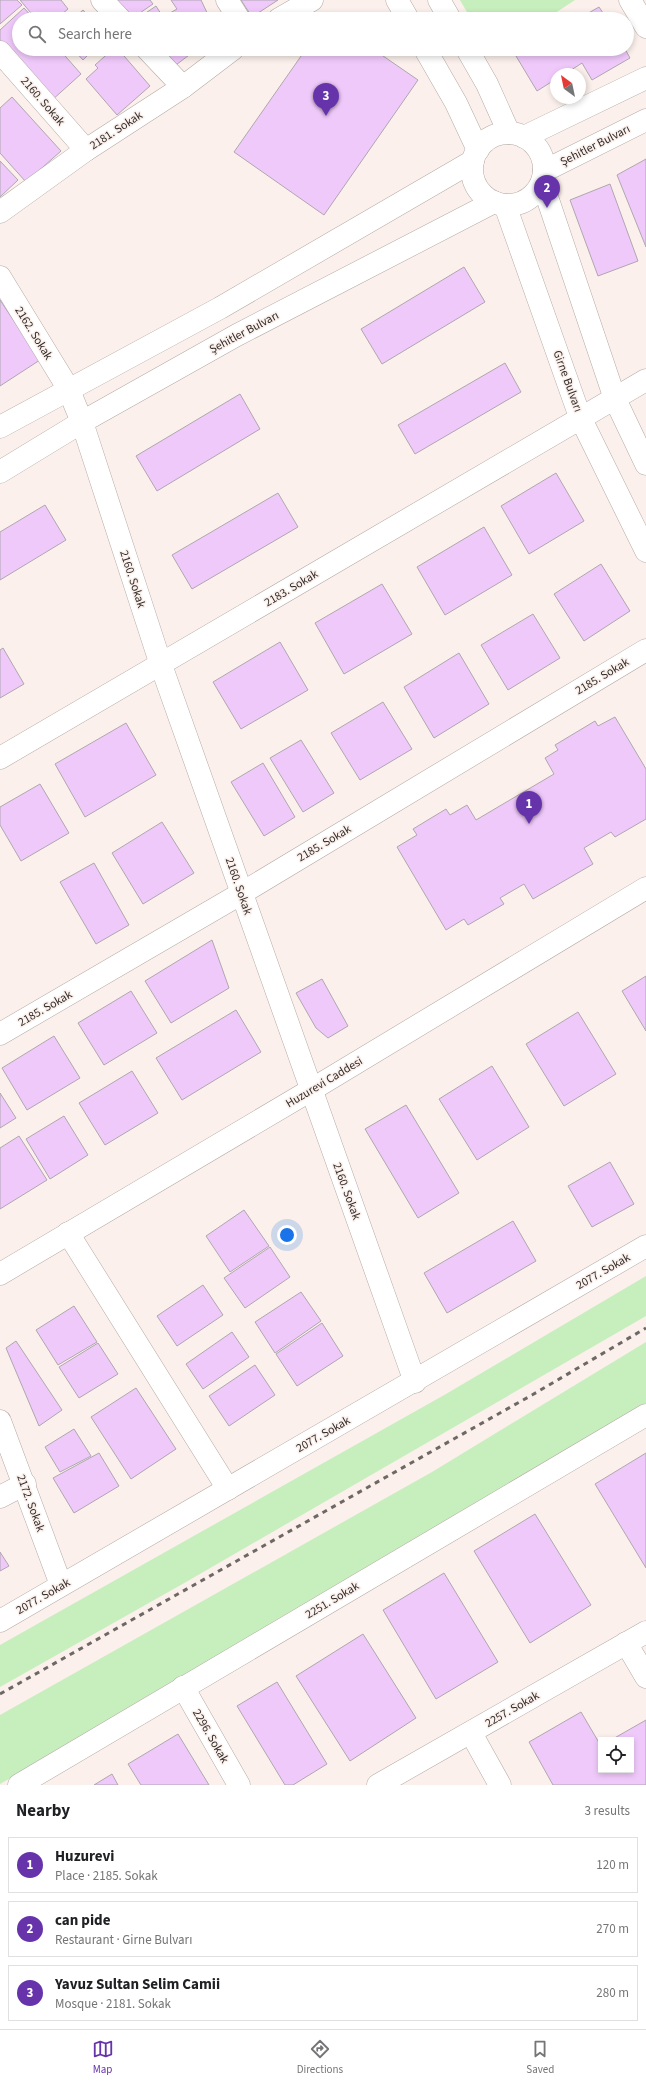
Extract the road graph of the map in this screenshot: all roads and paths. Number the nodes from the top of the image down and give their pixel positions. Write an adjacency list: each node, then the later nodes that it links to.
1 (102, 0): 7 (street)
2 (227, 0): 8 (street)
3 (312, 0): 9 (street)
4 (397, 0): 10 (street)
5 (439, 0): 11 (street)
6 (630, 0): 12 (street)
7 (113, 12)
8 (235, 12)
9 (291, 12)
10 (404, 12)
11 (446, 12)
12 (646, 27)
13 (0, 52): 22 (street, 2160. Sokak)
14 (153, 56): 19 (street)
15 (224, 56): 19 (street, 2181. Sokak)
16 (429, 56): 23 (street)
17 (471, 56): 21 (street)
18 (646, 78): 21 (street)
19 (182, 88): 22 (street, 2181. Sokak)
20 (646, 120): 24 (street, Şehitler Bulvarı)
21 (517, 135): 23 (street); 24 (street, Şehitler Bulvarı)
22 (86, 150): 26 (street, 2181. Sokak)
23 (476, 156): 25 (street); 29 (street)
24 (543, 177): 25 (street, Şehitler Bulvarı); 30 (street)
25 (499, 203): 31 (street, Girne Bulvarı); 32 (street, Şehitler Bulvarı)
26 (0, 212)
27 (0, 277): 29 (street, 2162. Sokak)
28 (646, 380): 30 (street, 2183. Sokak)
29 (68, 388): 32 (street, 2160. Sokak); 33 (street)
30 (615, 399): 31 (street, 2183. Sokak); 34 (street)
31 (580, 417): 36 (street, Girne Bulvarı); 38 (street, 2183. Sokak)
32 (82, 422): 35 (street, Şehitler Bulvarı); 38 (street, 2160. Sokak)
33 (0, 427)
34 (646, 464)
35 (0, 472)
36 (646, 551)
37 (646, 650): 41 (street, 2185. Sokak)
38 (161, 665): 39 (street, 2183. Sokak); 41 (street, 2160. Sokak)
39 (0, 758)
40 (646, 888): 43 (street, Huzurevi Caddesi)
41 (242, 893): 42 (street, 2185. Sokak); 43 (street, 2160. Sokak)
42 (0, 1034)
43 (311, 1090): 44 (street, Huzurevi Caddesi); 47 (street, 2160. Sokak)
44 (68, 1233): 46 (street, Huzurevi Caddesi); 51 (street)
45 (646, 1246): 47 (street, 2077. Sokak)
46 (0, 1274)
47 (415, 1382): 51 (street, 2077. Sokak)
48 (646, 1415): 58 (street, 2251. Sokak)
49 (0, 1421): 50 (street, 2172. Sokak)
50 (25, 1484): 52 (street); 53 (street, 2172. Sokak)
51 (228, 1489): 53 (street, 2077. Sokak)
52 (0, 1497)
53 (61, 1585): 54 (street, 2077. Sokak)
54 (0, 1621)
55 (646, 1632): 56 (street, 2257. Sokak)
56 (626, 1643): 57 (street); 59 (street, 2257. Sokak)
57 (646, 1677)
58 (183, 1687): 60 (street, 2251. Sokak); 61 (street, 2296. Sokak)
59 (471, 1733): 62 (street, 2257. Sokak); 63 (street)
60 (19, 1785)
61 (239, 1785)
62 (378, 1785)
63 (500, 1785)

